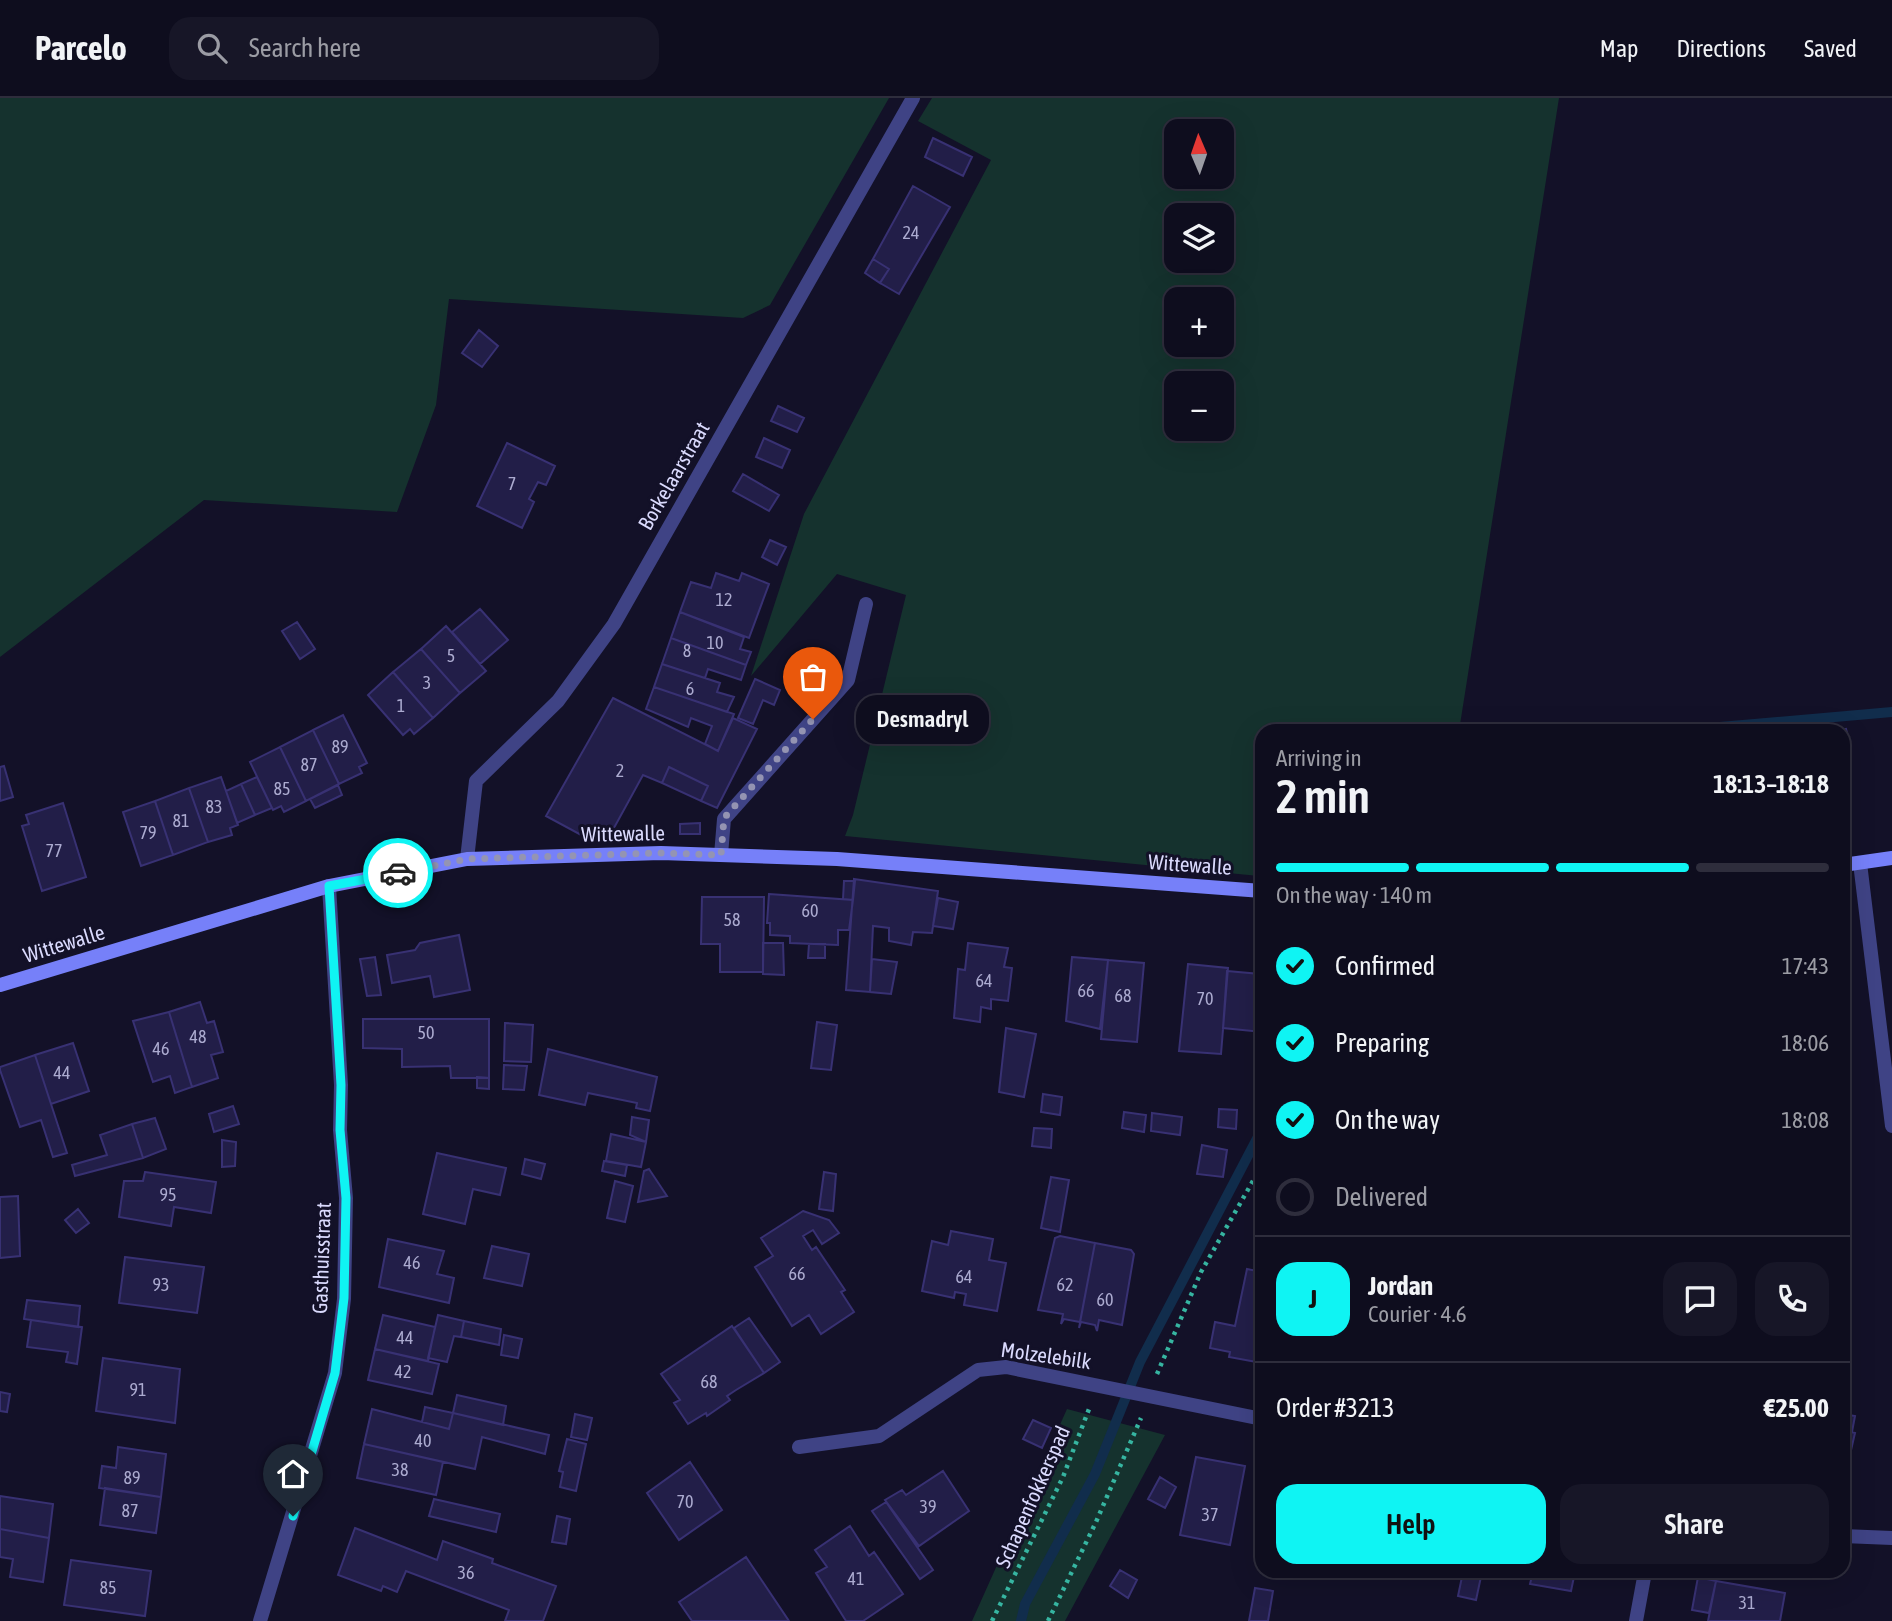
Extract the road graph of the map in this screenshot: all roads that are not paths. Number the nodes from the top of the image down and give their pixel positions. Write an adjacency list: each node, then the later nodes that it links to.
1 (913, 98): 5 (street, Borkelaarstraat)
2 (866, 604): 3 (street)
3 (721, 855): 5 (street, Wittewalle); 9 (street, Wittewalle)
4 (1892, 858): 6 (street)
5 (467, 859): 8 (street, Wittewalle)
6 (1860, 863): 7 (street); 11 (street)
7 (1850, 864)
8 (329, 886): 10 (street, Wittewalle); 17 (street, Gasthuisstraat)
9 (1255, 890)
10 (0, 985)
11 (1892, 1126)
12 (1255, 1418): 13 (street, Molzelebilk)
13 (799, 1447)
14 (1850, 1536): 15 (street)
15 (1892, 1538)
16 (1644, 1578): 18 (street)
17 (260, 1621)
18 (1636, 1621)

